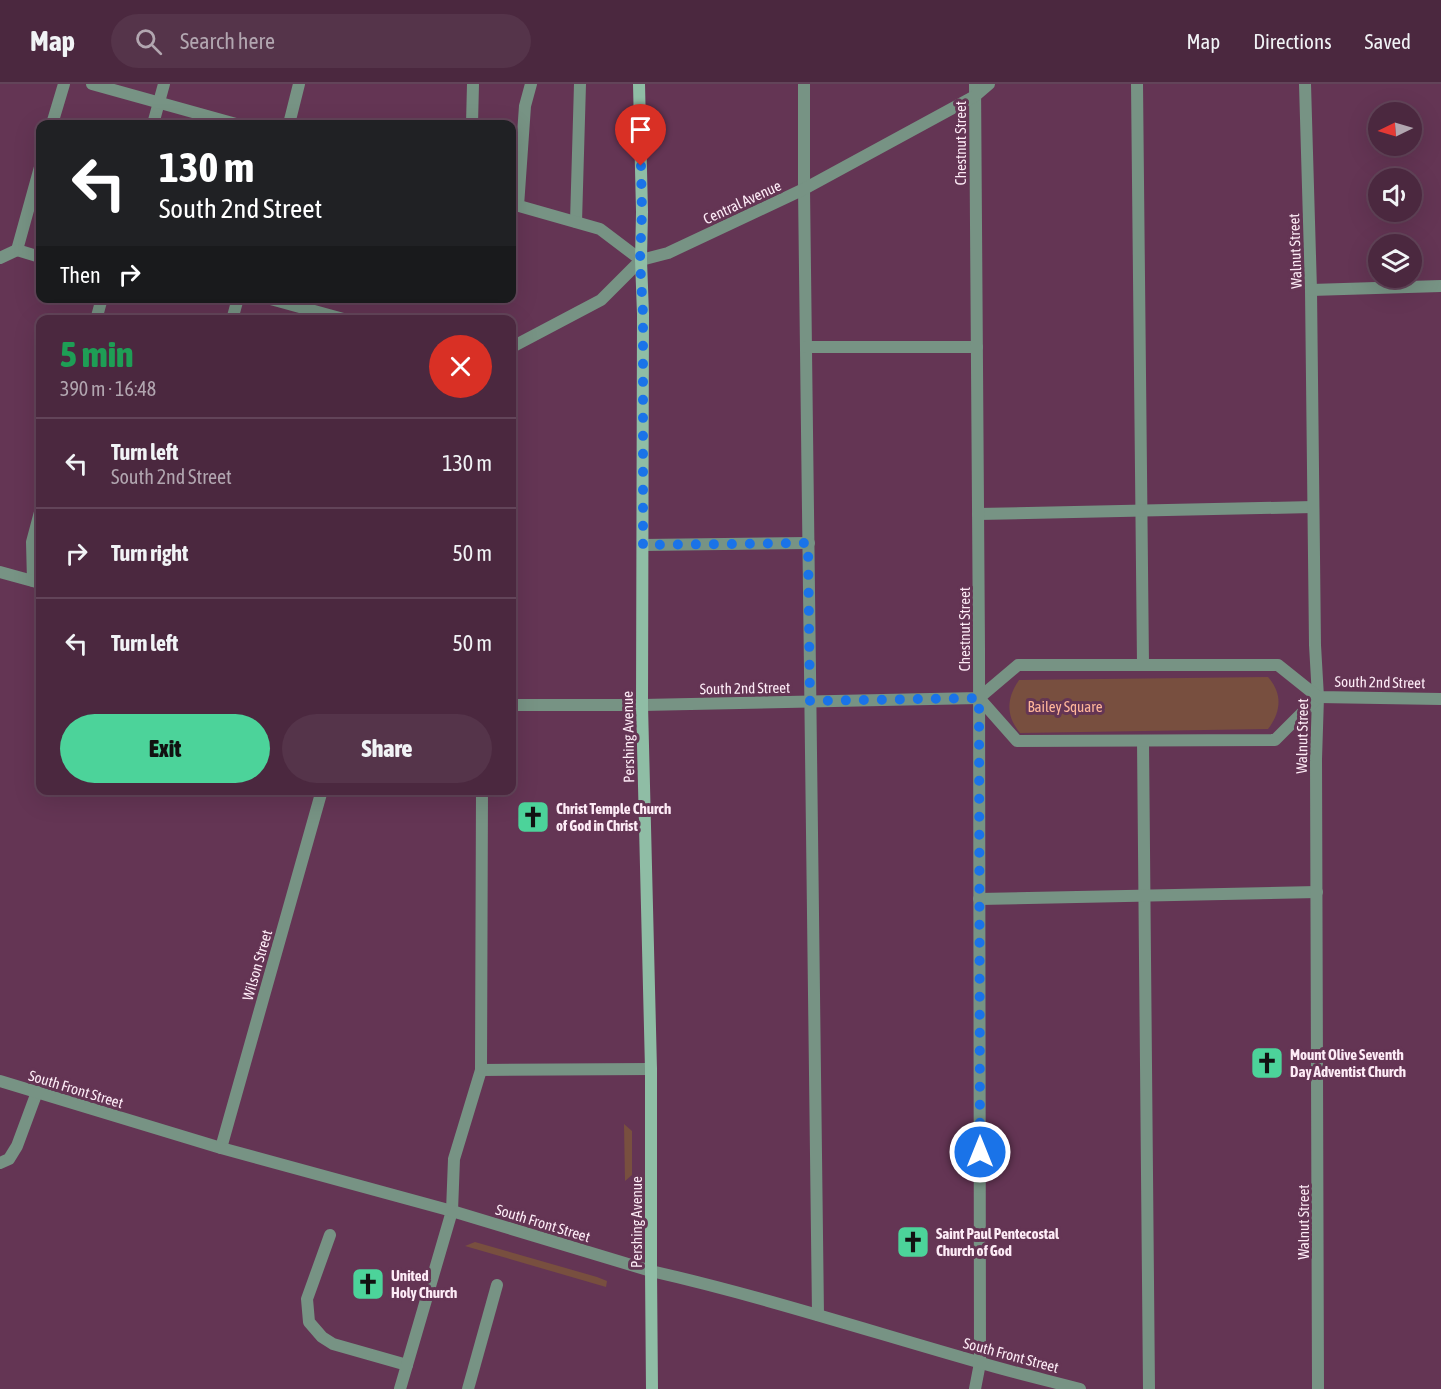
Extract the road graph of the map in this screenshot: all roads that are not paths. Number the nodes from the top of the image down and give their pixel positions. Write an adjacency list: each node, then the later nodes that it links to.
1 (64, 84): 15 (street)
2 (92, 84): 14 (street)
3 (164, 84): 14 (street)
4 (299, 84): 18 (street)
5 (473, 84): 19 (street)
6 (531, 84): 22 (street)
7 (580, 84): 24 (street)
8 (639, 84): 28 (main road, Pershing Avenue)
9 (804, 84): 21 (street)
10 (989, 84): 13 (street, Central Avenue)
11 (1137, 84): 37 (street)
12 (1305, 84): 30 (street, Walnut Street)
13 (975, 90): 21 (street, Central Avenue); 35 (street, Chestnut Street)
14 (159, 102): 16 (street); 17 (street)
15 (53, 120)
16 (154, 120)
17 (222, 120)
18 (290, 120)
19 (472, 120)
20 (36, 181): 25 (street)
21 (804, 189): 28 (street, Central Avenue); 34 (street)
22 (516, 195)
23 (516, 205): 24 (street)
24 (576, 222): 28 (street)
25 (17, 250): 26 (street); 27 (street)
26 (36, 256)
27 (0, 258)
28 (640, 260): 33 (street); 41 (main road, Pershing Avenue)
29 (1441, 286): 30 (street)
30 (1311, 290): 36 (street, Walnut Street)
31 (285, 303): 32 (street)
32 (329, 315)
33 (516, 345)
34 (806, 347): 35 (street); 40 (street)
35 (977, 348): 38 (street, Chestnut Street)
36 (1313, 507): 37 (street); 46 (street, Walnut Street)
37 (1141, 511): 38 (street); 45 (street)
38 (978, 514): 47 (street, Chestnut Street)
39 (36, 527): 42 (street)
40 (808, 543): 41 (street); 49 (street)
41 (643, 545): 51 (main road, Pershing Avenue)
42 (36, 567)
43 (0, 572): 44 (street)
44 (36, 580)
45 (1143, 664): 46 (street, South 2nd Street); 47 (street, South 2nd Street)
46 (1318, 696): 48 (street, South 2nd Street); 52 (street, South 2nd Street); 55 (street, Walnut Street)
47 (979, 698): 49 (street, South 2nd Street); 52 (street, South 2nd Street); 57 (street, Chestnut Street)
48 (1441, 699)
49 (810, 701): 51 (street, South 2nd Street); 68 (street)
50 (516, 705): 51 (street, South 2nd Street)
51 (642, 705): 58 (main road, Pershing Avenue)
52 (1143, 741): 56 (street)
53 (321, 795): 62 (street, Wilson Street)
54 (482, 795): 59 (street)
55 (1317, 892): 56 (street); 77 (street, Walnut Street)
56 (1144, 896): 57 (street); 76 (street)
57 (980, 899): 69 (street, Chestnut Street)
58 (651, 1069): 59 (street); 66 (main road, Pershing Avenue)
59 (481, 1070): 64 (street)
60 (0, 1082): 61 (street, South Front Street)
61 (37, 1092): 62 (street, South Front Street); 63 (street)
62 (221, 1148): 64 (street, South Front Street)
63 (0, 1163)
64 (452, 1211): 66 (street, South Front Street); 70 (street)
65 (330, 1235): 70 (street)
66 (651, 1271): 68 (street, South Front Street); 73 (main road, Pershing Avenue)
67 (497, 1285): 72 (street)
68 (818, 1315): 69 (street, South Front Street)
69 (980, 1363): 74 (street, Chestnut Street); 75 (street, South Front Street)
70 (407, 1365): 71 (street)
71 (400, 1389)
72 (468, 1389)
73 (652, 1389)
74 (975, 1389)
75 (1080, 1389)
76 (1149, 1389)
77 (1318, 1389)

